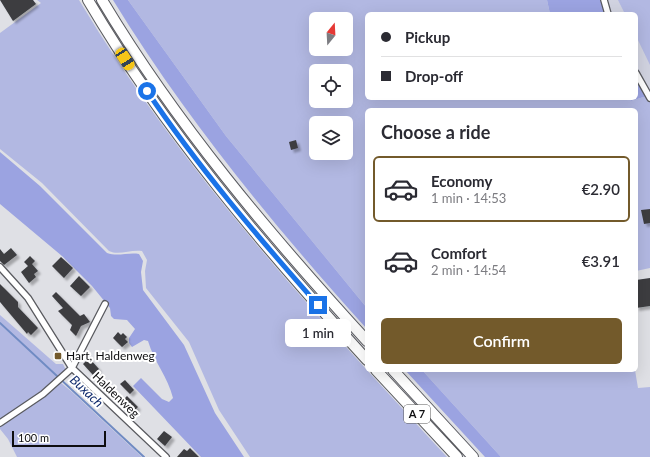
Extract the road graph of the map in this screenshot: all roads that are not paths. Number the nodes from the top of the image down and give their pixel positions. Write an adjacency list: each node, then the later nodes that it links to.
1 (88, 0): 10 (highway)
2 (102, 0): 9 (highway)
3 (604, 0): 4 (street)
4 (607, 12)
5 (638, 77): 6 (street)
6 (650, 98)
7 (0, 267): 11 (street, Haldenweg)
8 (105, 304): 11 (street)
9 (365, 339)
10 (365, 358)
11 (72, 368): 14 (street); 15 (street, Haldenweg)
12 (378, 372): 16 (highway, A 7)
13 (395, 372): 17 (highway, A 7)
14 (0, 423)
15 (166, 457)
16 (457, 457)
17 (474, 457)

